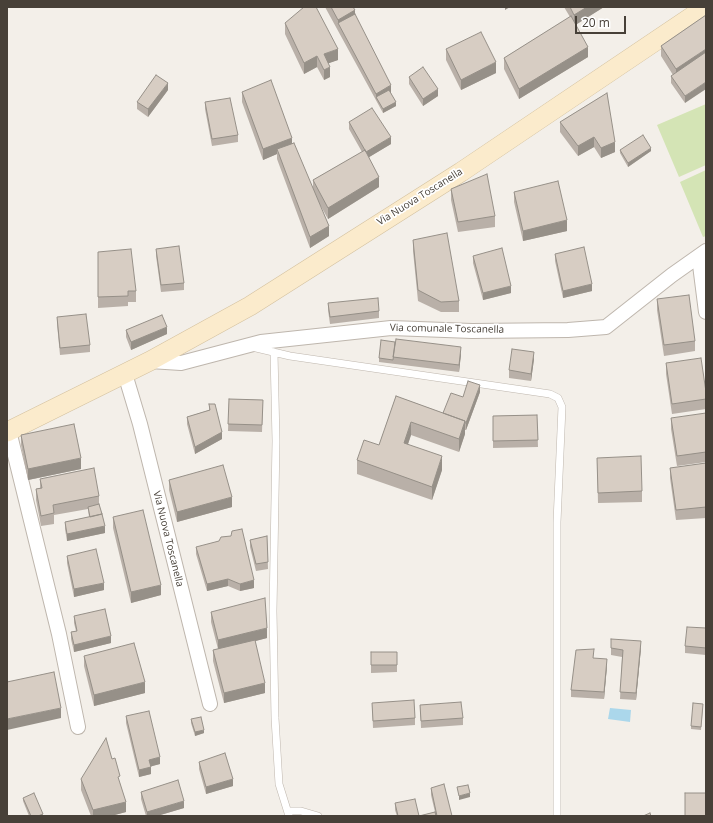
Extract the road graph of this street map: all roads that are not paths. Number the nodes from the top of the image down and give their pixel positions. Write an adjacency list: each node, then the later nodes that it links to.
1 (706, 7): 6 (main road, Via Nuova Toscanella)
2 (702, 254): 3 (street, Via comunale Toscanella); 4 (street, Via comunale Toscanella)
3 (706, 312)
4 (247, 346): 5 (lane); 6 (street, Via comunale Toscanella)
5 (274, 352): 11 (lane); 13 (lane)
6 (150, 362): 7 (main road, Via Nuova Toscanella)
7 (125, 374): 8 (main road, Via Nuova Toscanella); 9 (street, Via Nuova Toscanella)
8 (8, 432): 10 (street)
9 (210, 704)
10 (78, 727)
11 (289, 814): 12 (lane)
12 (318, 816)
13 (557, 816)

